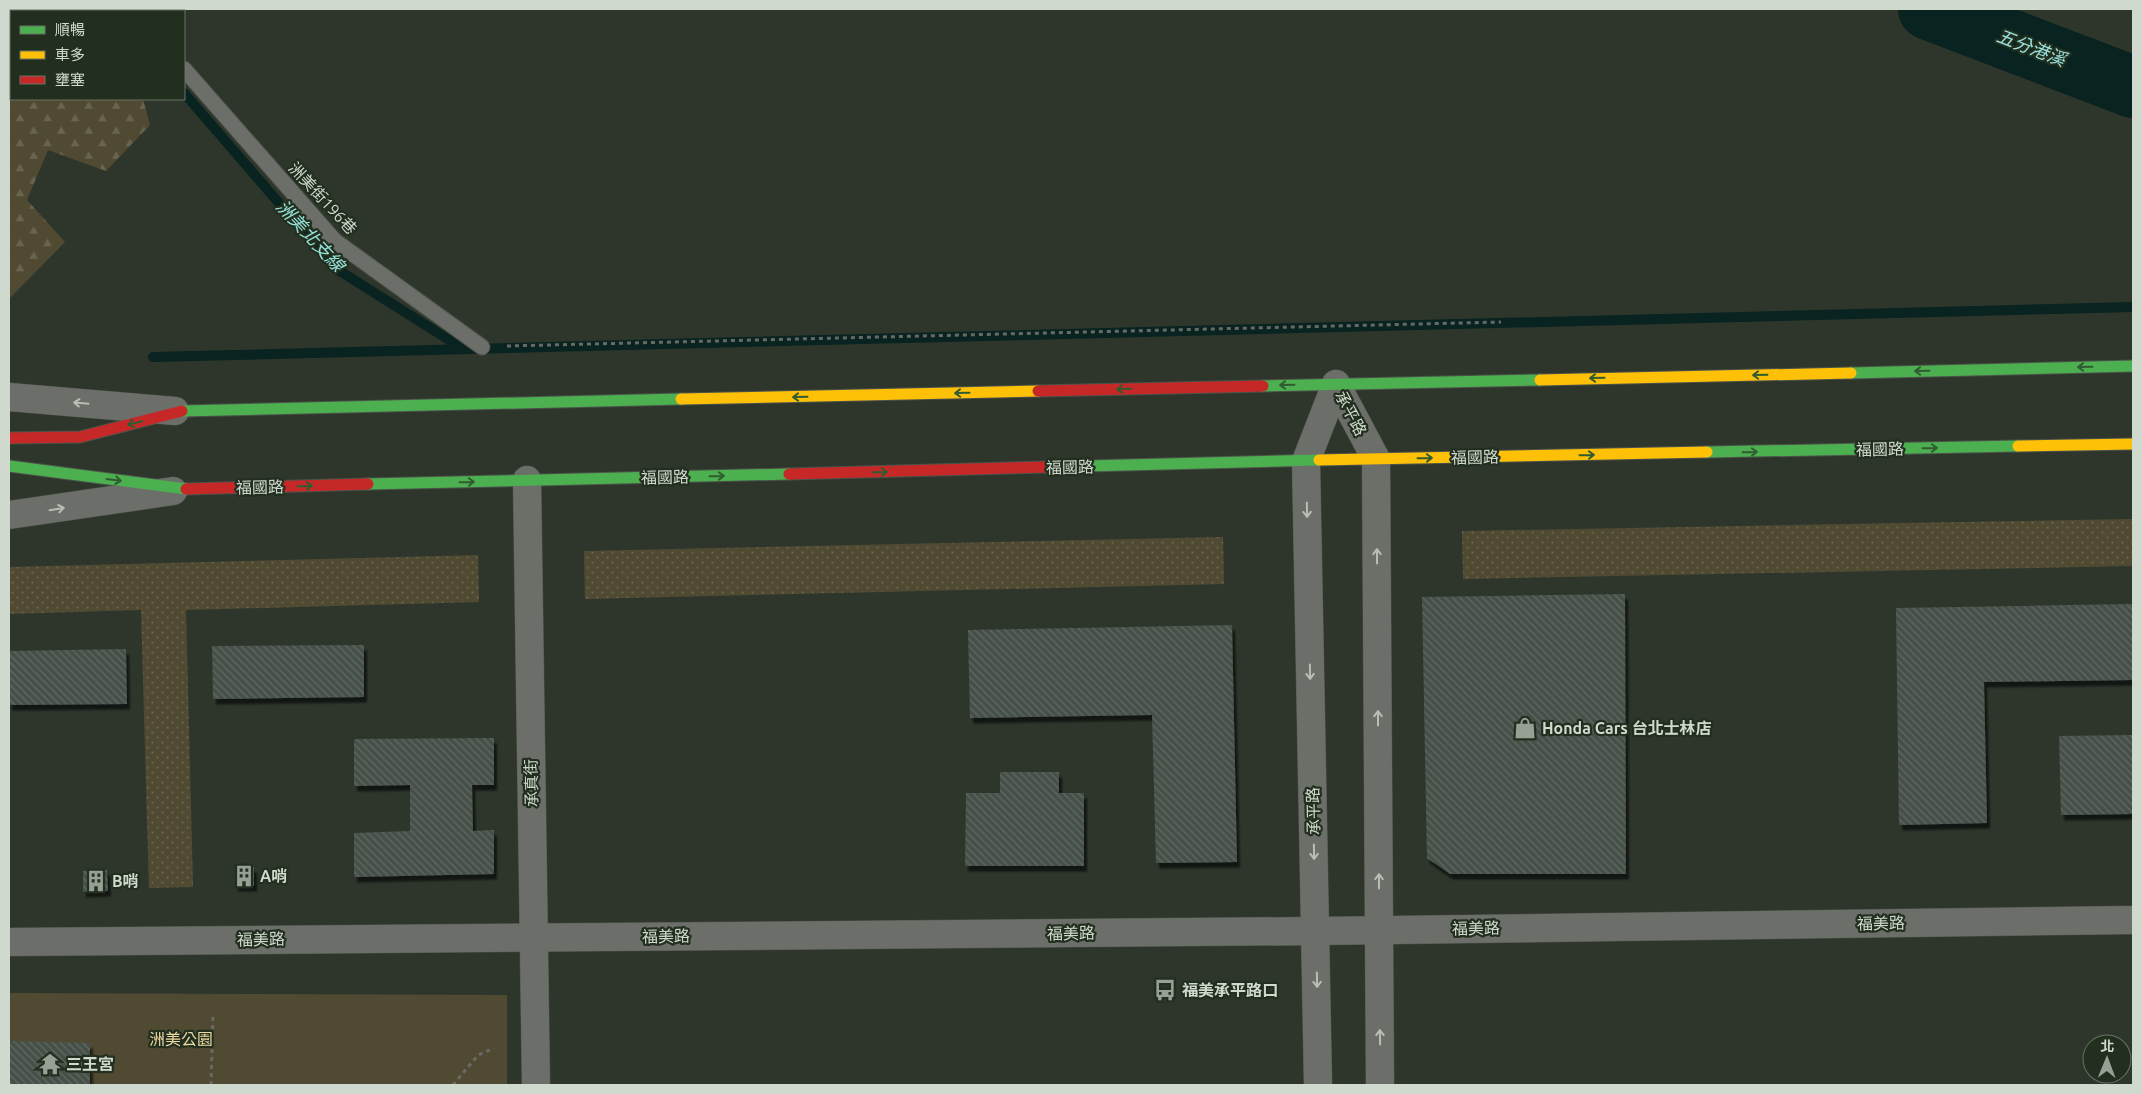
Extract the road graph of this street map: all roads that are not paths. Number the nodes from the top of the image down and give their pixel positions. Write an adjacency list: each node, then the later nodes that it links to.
1 (185, 70): 2 (lane, 洲美街196巷)
2 (482, 347)
3 (2133, 366): 4 (main road, one-way to 4)
4 (1336, 384): 6 (main road, one-way to 6); 9 (street, 承平路); 10 (street, 承平路)
5 (9, 397): 6 (street, one-way to 5)
6 (182, 411): 7 (main road, one-way to 7)
7 (9, 438)
8 (2133, 444): 9 (main road, 福國路, one-way to 8)
9 (1376, 459): 10 (main road, 福國路); 16 (street, 承平路, one-way to 9)
10 (1306, 461): 12 (main road, 福國路, one-way to 10); 17 (street, 承平路, one-way to 17)
11 (9, 466): 13 (main road, one-way to 13)
12 (527, 480): 13 (main road, 福國路, one-way to 12); 18 (street, 承真街)
13 (186, 489): 14 (street, 福國路, one-way to 13)
14 (9, 515)
15 (2133, 920): 16 (street, 福美路)
16 (1379, 930): 17 (street, 福美路); 22 (street, 承平路, one-way to 16)
17 (1316, 931): 18 (street, 福美路); 21 (street, 承平路, one-way to 21)
18 (533, 938): 19 (street, 福美路); 20 (street, 承真街)
19 (9, 942)
20 (536, 1085)
21 (1318, 1085)
22 (1380, 1085)

